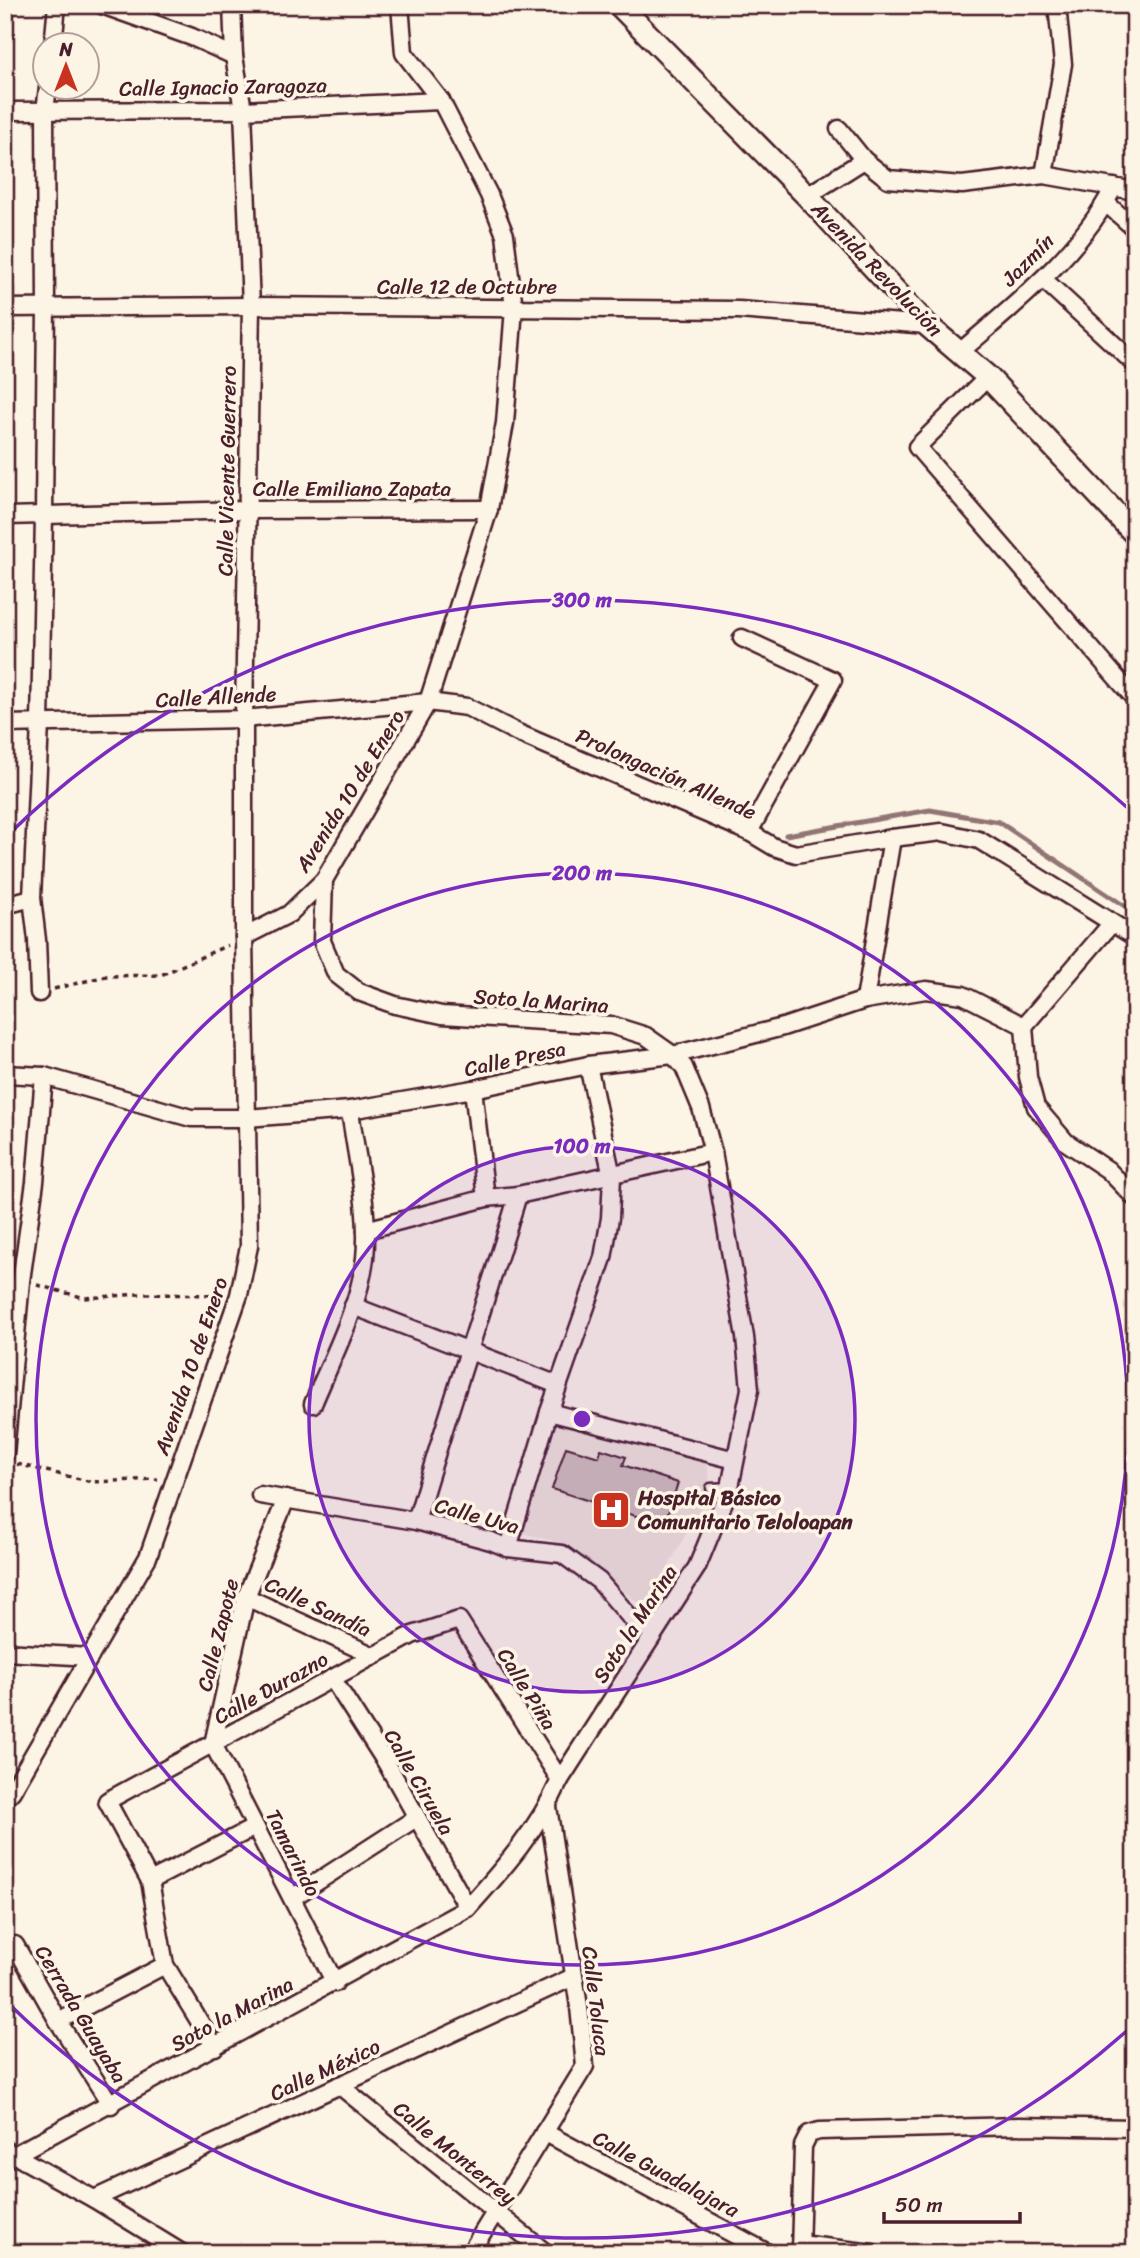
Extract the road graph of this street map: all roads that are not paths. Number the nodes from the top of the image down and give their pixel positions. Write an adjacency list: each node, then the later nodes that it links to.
1 (57, 5): 7 (street)
2 (102, 5): 8 (street)
3 (232, 5): 8 (street, Calle Vicente Guerrero)
4 (400, 5): 9 (street, Avenida 10 de Enero)
5 (619, 5): 19 (street, Avenida Revolución)
6 (1058, 5): 16 (street)
7 (54, 32)
8 (234, 56): 12 (street, Calle Vicente Guerrero)
9 (441, 101): 12 (street, Calle Ignacio Zaragoza); 26 (street, Avenida 10 de Enero)
10 (46, 102): 11 (street)
11 (45, 110): 12 (street, Calle Ignacio Zaragoza); 13 (street, Calle Ignacio Zaragoza); 23 (street)
12 (243, 110): 24 (street, Calle Vicente Guerrero)
13 (5, 111)
14 (839, 129): 15 (street)
15 (864, 160): 16 (street); 19 (street)
16 (1044, 175): 17 (street)
17 (1114, 187): 18 (street); 20 (street, Jazmín)
18 (1135, 191)
19 (807, 196): 27 (street, Avenida Revolución)
20 (1105, 204): 21 (street); 22 (street, Jazmín)
21 (1135, 229)
22 (1043, 279): 28 (street, Jazmín); 29 (street)
23 (46, 306): 24 (street, Calle 12 de Octubre); 25 (street, Calle 12 de Octubre); 33 (street)
24 (251, 306): 26 (street, Calle 12 de Octubre); 32 (street, Calle Vicente Guerrero)
25 (5, 308)
26 (514, 308): 27 (street, Calle 12 de Octubre); 31 (street, Avenida 10 de Enero)
27 (928, 325): 28 (street, Avenida Revolución)
28 (960, 352): 30 (street, Avenida Revolución)
29 (1135, 364)
30 (988, 377): 35 (street, Avenida Revolución); 37 (street)
31 (489, 509): 32 (street, Calle Emiliano Zapata); 38 (street, Avenida 10 de Enero)
32 (247, 510): 33 (street, Calle Emiliano Zapata); 39 (street, Calle Vicente Guerrero)
33 (44, 515): 34 (street, Calle Emiliano Zapata); 41 (street)
34 (5, 516)
35 (1135, 534)
36 (742, 638): 42 (street)
37 (1135, 699)
38 (428, 702): 39 (street, Calle Allende); 42 (street, Prolongación Allende); 44 (street, Avenida 10 de Enero)
39 (244, 719): 41 (street, Calle Allende); 48 (street, Calle Vicente Guerrero)
40 (5, 724): 41 (street, Calle Allende)
41 (40, 724): 45 (street)
42 (749, 832): 43 (street, Prolongación Allende)
43 (892, 838): 47 (street, Prolongación Allende); 51 (street)
44 (324, 880): 48 (street, Avenida 10 de Enero); 53 (street, Soto la Marina)
45 (32, 898): 46 (street); 50 (street)
46 (5, 905)
47 (1112, 923): 49 (street, Prolongación Allende); 52 (street)
48 (244, 937): 59 (street, Avenida 10 de Enero)
49 (1135, 937)
50 (39, 993)
51 (865, 1000): 52 (street, Calle Presa); 53 (street, Calle Presa)
52 (1024, 1026): 64 (street)
53 (673, 1055): 54 (street, Calle Presa); 60 (street, Soto la Marina)
54 (589, 1065): 57 (street, Calle Presa); 61 (street)
55 (5, 1074): 56 (street, Calle Presa)
56 (44, 1076): 59 (street, Calle Presa); 66 (street)
57 (473, 1089): 58 (street, Calle Presa); 63 (street)
58 (350, 1110): 59 (street, Calle Presa); 65 (street)
59 (246, 1118): 85 (street, Avenida 10 de Enero)
60 (713, 1152): 61 (street); 73 (street, Soto la Marina)
61 (612, 1176): 62 (street); 69 (street)
62 (518, 1195): 63 (street); 68 (street)
63 (486, 1198): 65 (street)
64 (1135, 1198)
65 (366, 1230): 67 (street)
66 (13, 1281): 72 (street)
67 (353, 1306): 68 (street); 70 (street)
68 (470, 1351): 69 (street); 78 (street)
69 (558, 1385): 71 (street)
70 (313, 1404)
71 (549, 1412): 73 (street); 79 (street)
72 (5, 1453)
73 (735, 1460): 74 (street, Soto la Marina)
74 (730, 1487): 75 (lane); 82 (street, Soto la Marina)
75 (711, 1488)
76 (260, 1495): 77 (street, Calle Uva)
77 (286, 1499): 78 (street, Calle Uva); 80 (street, Calle Zapote)
78 (416, 1521): 79 (street, Calle Uva)
79 (508, 1548): 82 (street, Calle Uva)
80 (246, 1597): 84 (street, Calle Sandía); 87 (street, Calle Zapote)
81 (459, 1620): 84 (street, Calle Durazno); 88 (street, Calle Piña)
82 (654, 1631): 88 (street, Soto la Marina)
83 (5, 1652): 85 (street)
84 (373, 1656): 86 (street, Calle Durazno)
85 (90, 1657): 89 (street, Avenida 10 de Enero)
86 (332, 1678): 87 (street, Calle Durazno); 91 (street, Calle Ciruela)
87 (212, 1744): 92 (street, Tamarindo); 93 (street, Calle Durazno)
88 (560, 1780): 90 (street, Soto la Marina)
89 (5, 1798)
90 (548, 1807): 95 (street, Soto la Marina); 98 (street, Calle Toluca)
91 (416, 1818): 94 (street); 95 (street, Calle Ciruela)
92 (255, 1827): 93 (street); 94 (street, Tamarindo)
93 (150, 1881): 97 (street)
94 (292, 1898): 99 (street, Tamarindo)
95 (468, 1908): 99 (street, Soto la Marina)
96 (15, 1945): 100 (street, Cerrada Guayaba)
97 (165, 1965): 100 (street); 101 (street)
98 (573, 1977): 102 (street, Calle México); 105 (street, Calle Toluca)
99 (335, 1983): 101 (street, Soto la Marina)
100 (58, 2021): 103 (street, Cerrada Guayaba)
101 (215, 2047): 103 (street, Soto la Marina)
102 (339, 2085): 107 (street, Calle México); 108 (street, Calle Monterrey)
103 (111, 2105): 106 (street, Soto la Marina)
104 (1135, 2128): 109 (street)
105 (544, 2132): 108 (street, Calle Toluca); 113 (street, Calle Guadalajara)
106 (8, 2155): 107 (street)
107 (94, 2199): 110 (street)
108 (494, 2212): 111 (street, Calle Toluca); 112 (street, Calle Monterrey)
109 (800, 2248): 114 (street)
110 (182, 2253)
111 (470, 2253)
112 (546, 2253)
113 (768, 2253)
114 (873, 2253)

